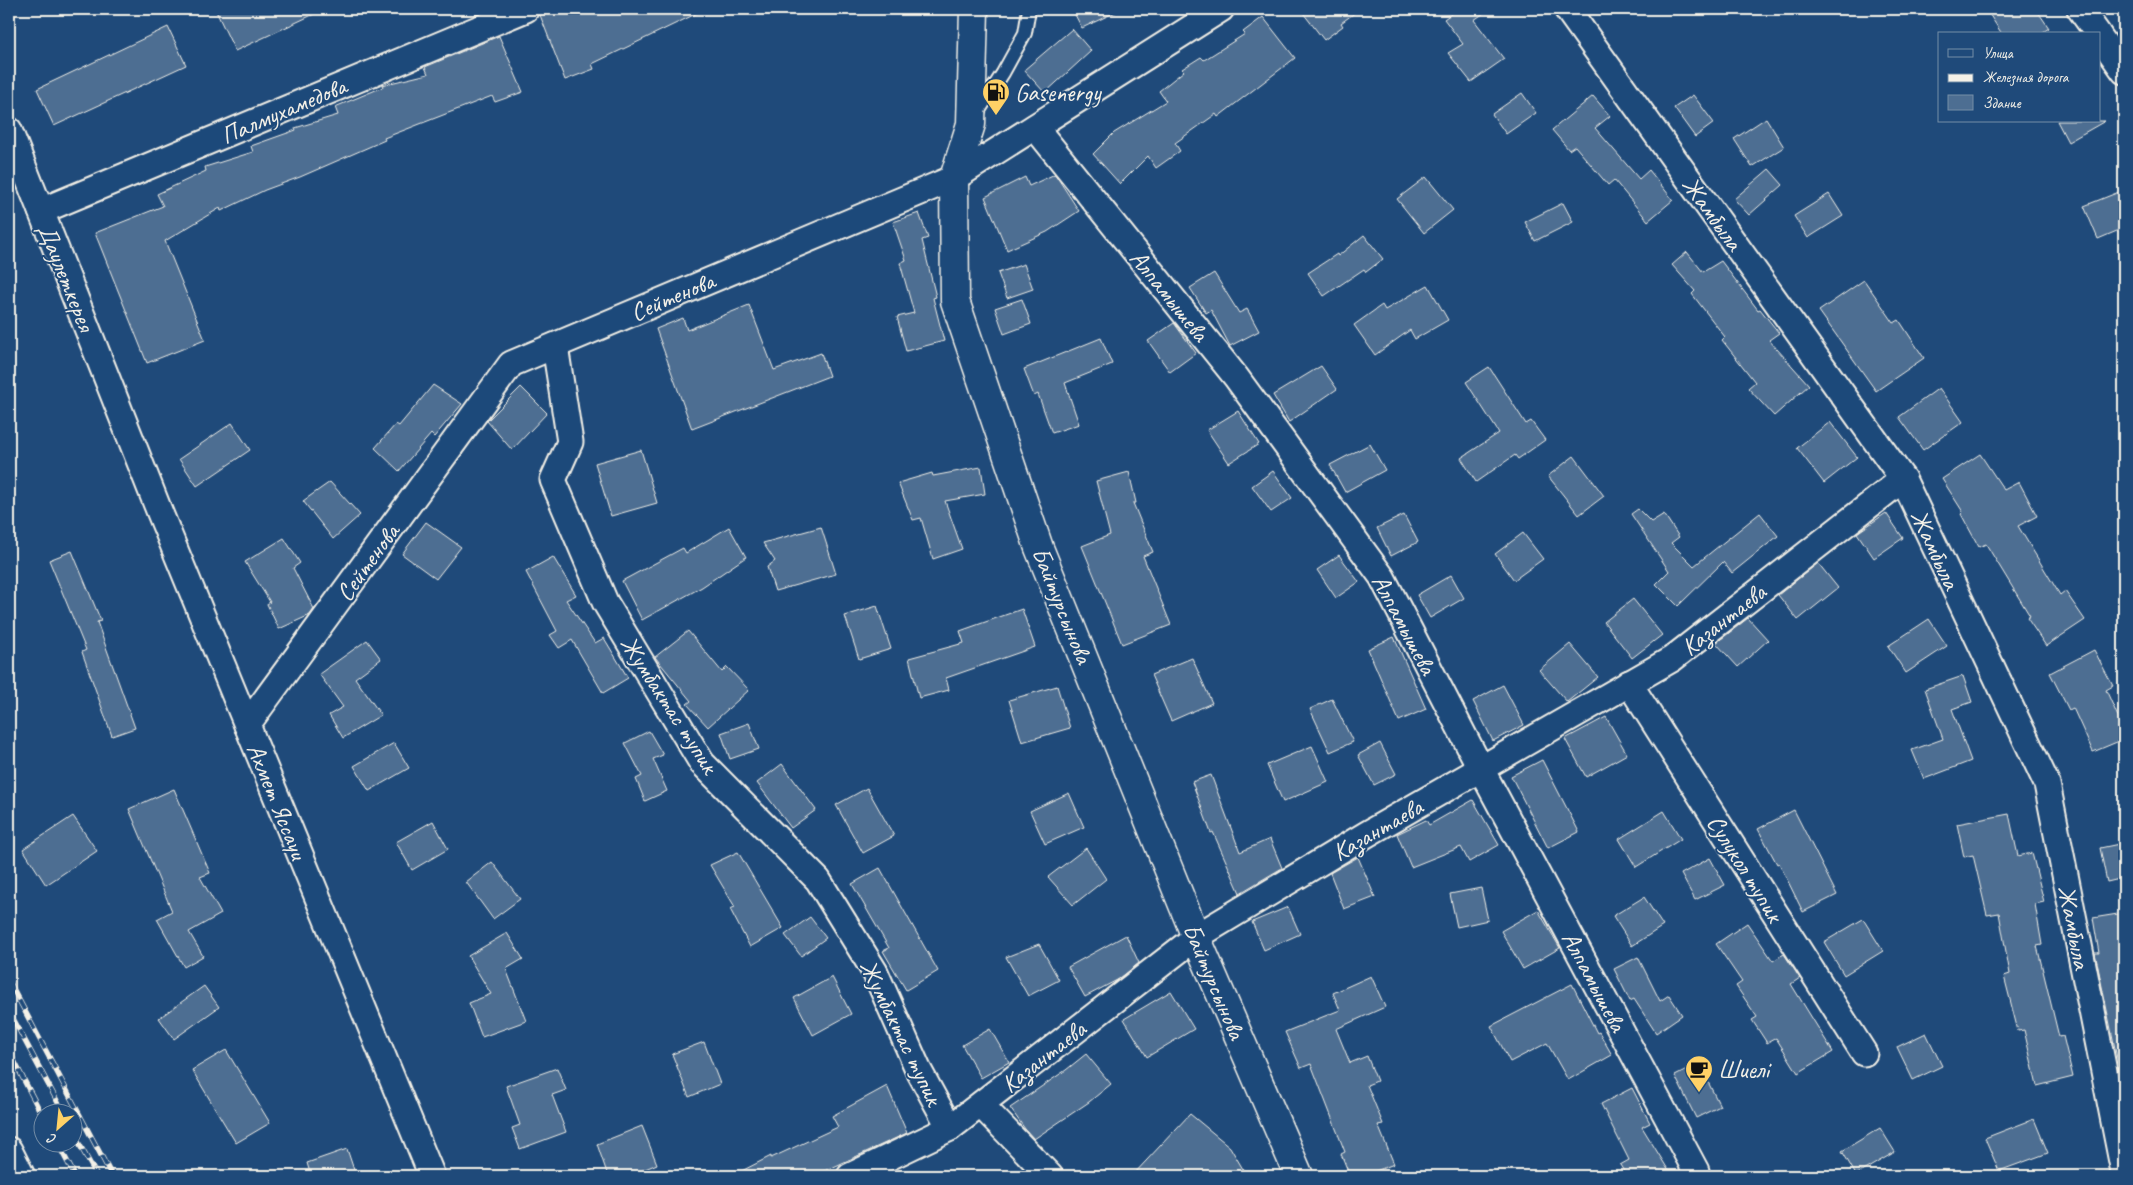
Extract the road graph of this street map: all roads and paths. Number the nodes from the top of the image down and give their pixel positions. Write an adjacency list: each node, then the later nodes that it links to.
1 (526, 9): 14 (street, Палмухамедова)
2 (974, 9): 10 (main road, Байтурсынова)
3 (1029, 9): 10 (lane)
4 (1221, 9): 11 (street, Сейтенова)
5 (1567, 9): 17 (street, Жамбыла)
6 (2080, 9): 7 (street)
7 (2096, 32)
8 (2100, 38): 9 (street)
9 (2124, 71)
10 (971, 124): 13 (main road, Байтурсынова)
11 (1035, 126): 13 (street, Сейтенова); 20 (street, Алпамышева)
12 (9, 130): 14 (street, Даулеткерея)
13 (954, 178): 15 (street, Сейтенова); 21 (main road, Байтурсынова)
14 (41, 210): 16 (street, Даулеткерея)
15 (554, 346): 19 (street, Сейтенова); 24 (street, Жумбактас тупик)
16 (126, 425): 19 (street, Ахмет Яссауи)
17 (1904, 479): 18 (street, Казантаева); 27 (street, Жамбыла)
18 (1629, 683): 20 (street, Казантаева); 22 (street, Сулукол тупик)
19 (247, 725): 29 (street, Ахмет Яссауи)
20 (1481, 769): 21 (street, Казантаева); 26 (street, Алпамышева)
21 (1196, 937): 23 (street, Казантаева); 32 (main road, Байтурсынова)
22 (1864, 1053)
23 (981, 1105): 24 (street, Казантаева); 31 (street, Жумбактас тупик)
24 (950, 1128): 30 (street, Казантаева)
25 (9, 1150): 28 (street)
26 (1696, 1171)
27 (2124, 1172)
28 (22, 1176)
29 (432, 1176)
30 (850, 1176)
31 (1050, 1176)
32 (1299, 1176)

